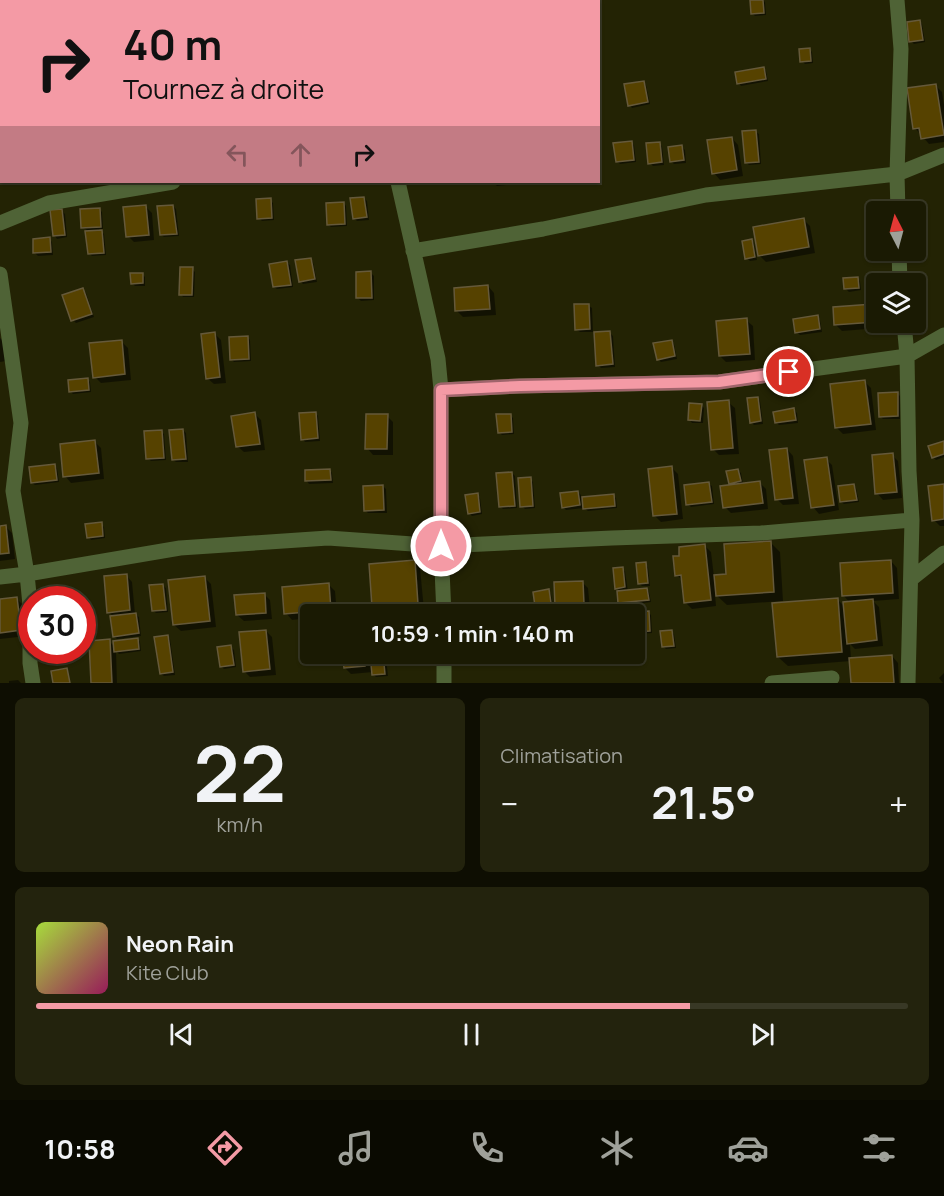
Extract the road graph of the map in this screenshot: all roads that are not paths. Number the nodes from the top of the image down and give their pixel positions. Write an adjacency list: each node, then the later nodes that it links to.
1 (897, 0): 3 (street)
2 (944, 155): 3 (street)
3 (897, 174): 6 (street); 8 (street)
4 (167, 183): 7 (street)
5 (398, 183): 8 (street)
6 (898, 201)
7 (0, 222)
8 (413, 251): 13 (street)
9 (0, 274): 17 (street)
10 (905, 333): 12 (street)
11 (944, 335): 12 (street)
12 (907, 356): 13 (street); 14 (street)
13 (441, 390): 15 (street)
14 (912, 520): 15 (street); 19 (street)
15 (441, 546): 17 (street); 20 (street)
16 (944, 554): 19 (street)
17 (27, 574): 18 (street); 23 (street)
18 (0, 577)
19 (911, 579): 26 (street)
20 (444, 604)
21 (444, 664): 24 (street)
22 (832, 678): 25 (street)
23 (33, 683)
24 (444, 683)
25 (772, 683)
26 (908, 683)

